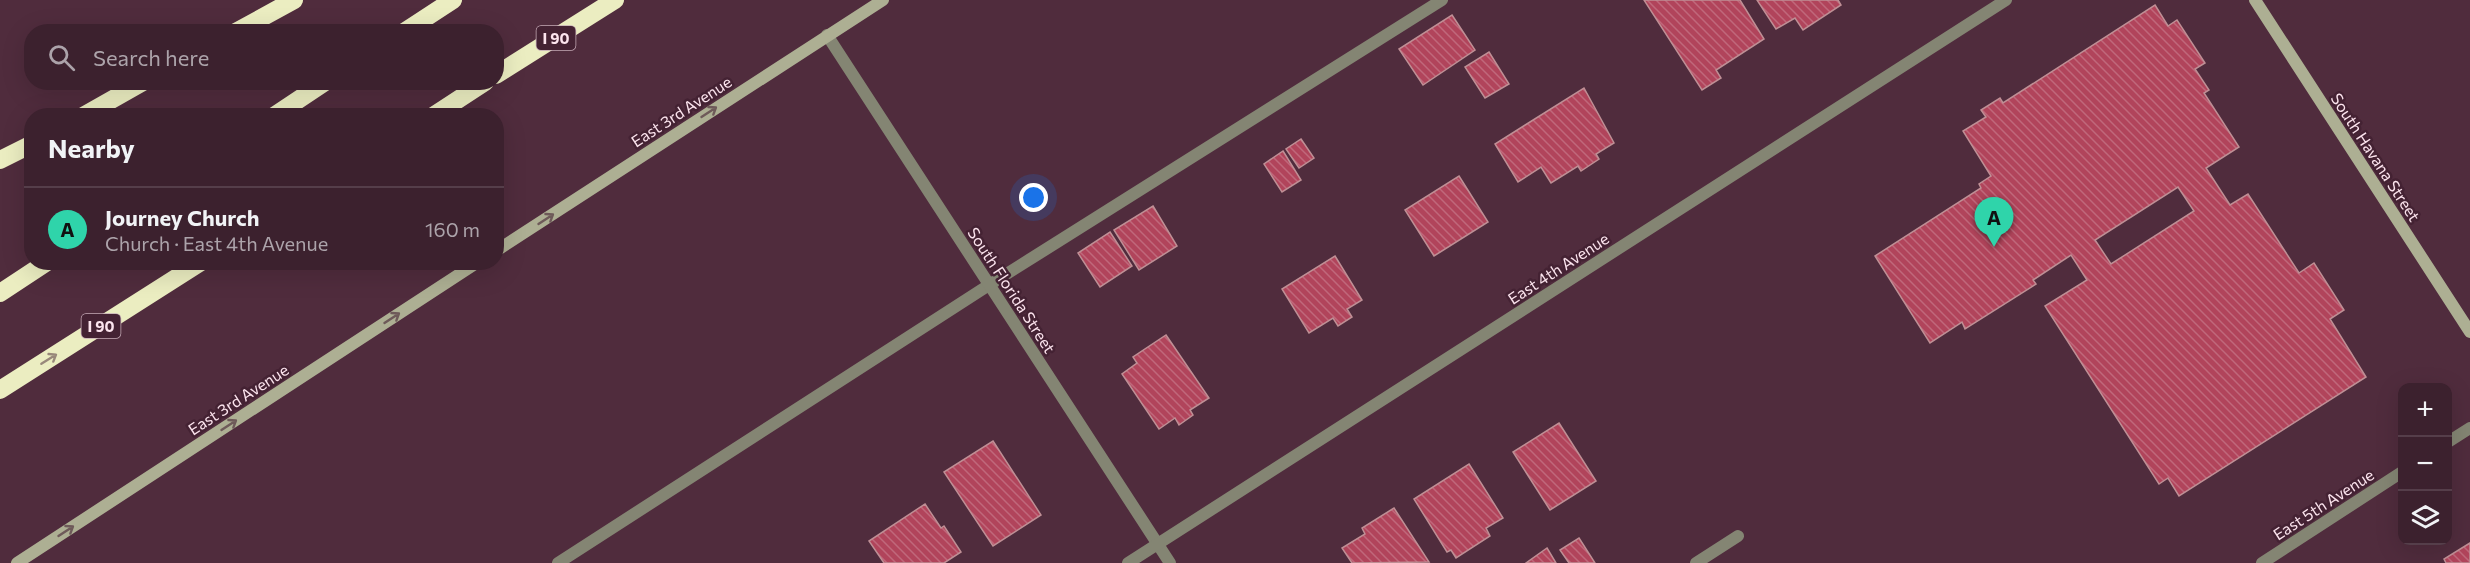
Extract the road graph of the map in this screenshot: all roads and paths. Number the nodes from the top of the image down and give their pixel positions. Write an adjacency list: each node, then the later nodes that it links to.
1 (294, 0): 8 (highway)
2 (453, 0): 9 (highway)
3 (615, 0): 11 (highway, I 90)
4 (884, 0): 10 (street, East 3rd Avenue)
5 (1442, 0): 24 (street)
6 (2006, 0): 32 (street, East 4th Avenue)
7 (2255, 0): 26 (street, South Havana Street)
8 (250, 24)
9 (416, 24)
10 (827, 35): 20 (street, East 3rd Avenue, one-way to 10); 24 (street, South Florida Street)
11 (504, 70)
12 (129, 90): 15 (highway)
13 (313, 90): 16 (highway)
14 (473, 90): 17 (highway)
15 (97, 108)
16 (286, 108)
17 (445, 108)
18 (24, 148): 19 (highway)
19 (0, 160)
20 (504, 246)
21 (35, 270): 25 (highway)
22 (188, 270): 27 (highway, I 90, one-way to 22)
23 (466, 270): 33 (street, East 3rd Avenue, one-way to 23)
24 (989, 285): 32 (street, South Florida Street); 34 (street)
25 (0, 293)
26 (2470, 332)
27 (0, 390)
28 (2470, 428): 29 (street)
29 (2452, 439)
30 (2398, 475): 38 (street, East 5th Avenue)
31 (1738, 536): 37 (street)
32 (1158, 544): 35 (street, East 4th Avenue); 36 (street, South Florida Street)
33 (17, 563)
34 (558, 563)
35 (1128, 563)
36 (1170, 563)
37 (1696, 563)
38 (2262, 563)

